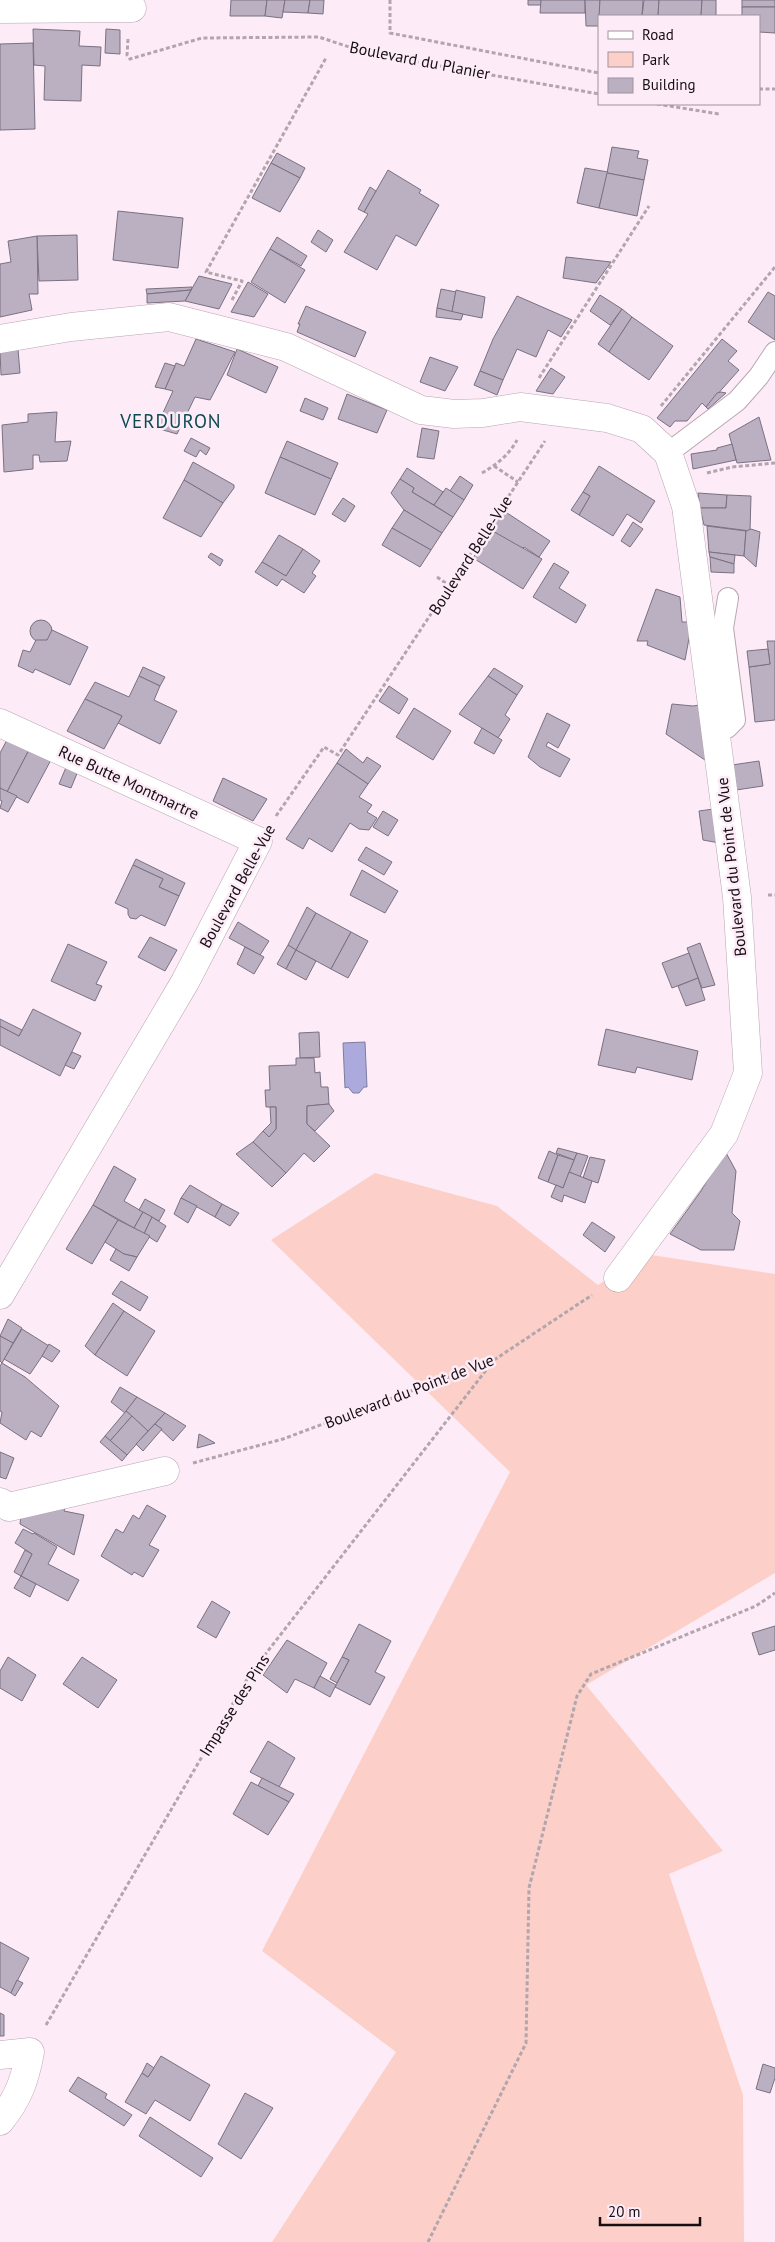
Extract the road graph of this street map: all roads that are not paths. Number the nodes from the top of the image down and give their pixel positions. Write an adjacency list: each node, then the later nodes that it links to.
1 (132, 8): 2 (street)
2 (0, 9)
3 (0, 339): 5 (street, Boulevard du Point de Vue)
4 (775, 352): 5 (lane)
5 (668, 453): 8 (street, Boulevard du Point de Vue)
6 (728, 598): 8 (lane)
7 (0, 722): 9 (street, Rue Butte Montmartre)
8 (715, 729): 10 (street, Boulevard du Point de Vue)
9 (258, 841): 11 (street, Boulevard Belle-Vue)
10 (618, 1278)
11 (0, 1295)
12 (165, 1471): 13 (street)
13 (0, 1502)
14 (0, 2055): 15 (street)
15 (0, 2121)

